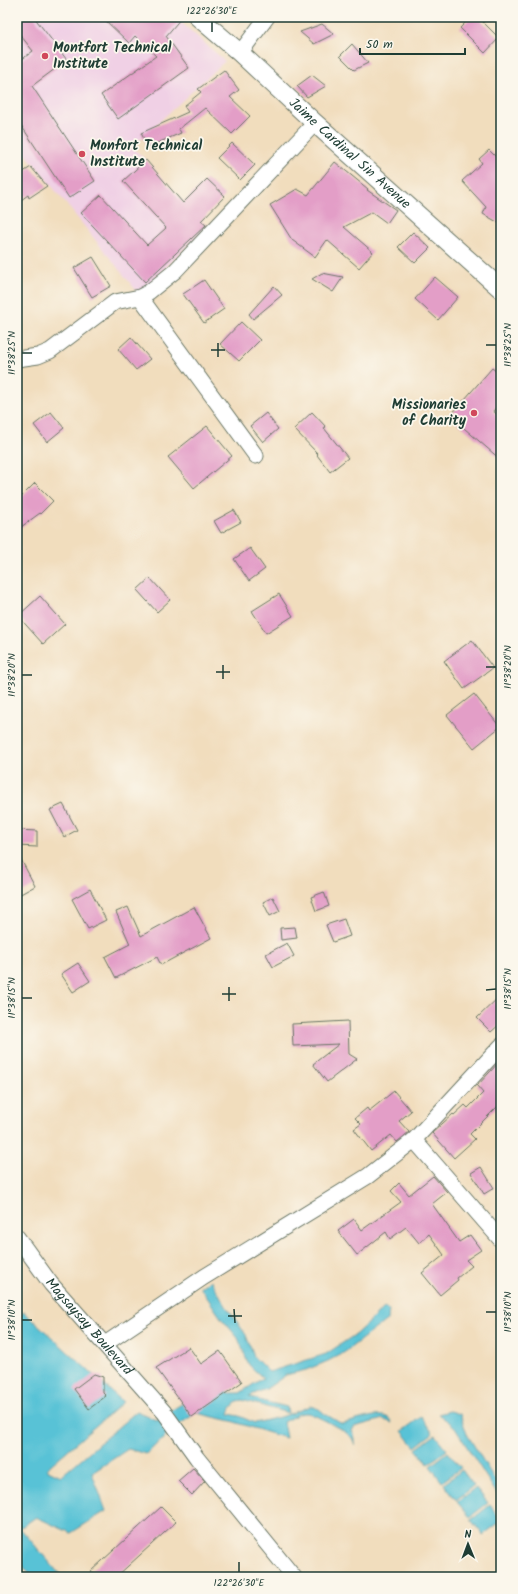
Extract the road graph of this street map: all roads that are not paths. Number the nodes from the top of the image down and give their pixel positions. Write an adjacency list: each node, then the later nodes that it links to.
1 (198, 17): 3 (street, Jaime Cardinal Sin Avenue)
2 (267, 17): 3 (street)
3 (240, 53): 4 (street, Jaime Cardinal Sin Avenue)
4 (315, 123): 5 (street, Jaime Cardinal Sin Avenue); 6 (street)
5 (498, 282)
6 (140, 297): 7 (street); 8 (street)
7 (17, 359)
8 (256, 456)
9 (501, 1046): 10 (street)
10 (414, 1140): 12 (street); 13 (street)
11 (17, 1237): 13 (street, Magsaysay Boulevard)
12 (501, 1240)
13 (105, 1344): 14 (street, Magsaysay Boulevard)
14 (294, 1577)

